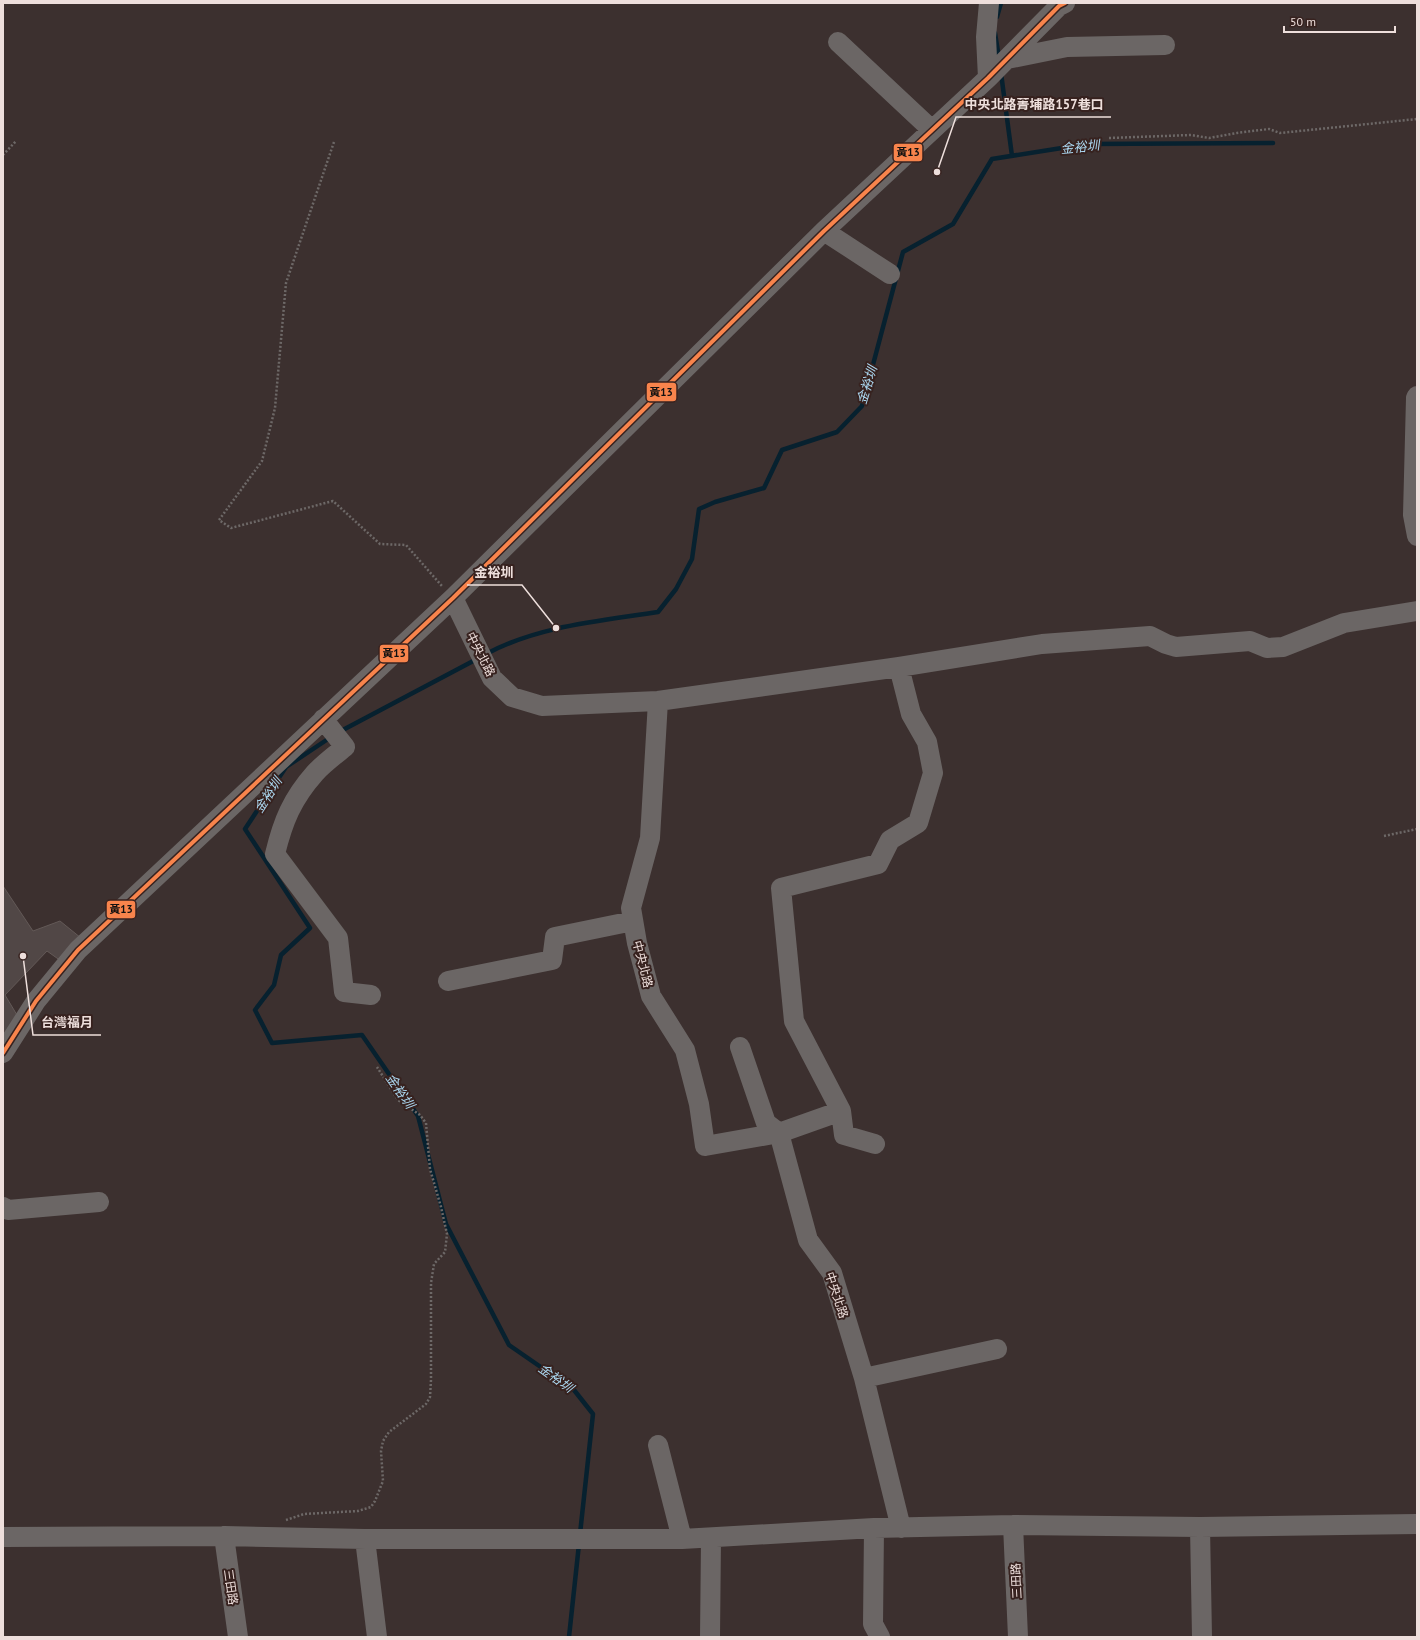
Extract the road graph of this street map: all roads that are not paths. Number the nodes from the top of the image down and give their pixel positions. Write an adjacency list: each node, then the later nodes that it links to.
1 (989, 3): 6 (street)
2 (1065, 3): 5 (street)
3 (838, 42): 7 (street)
4 (1165, 45): 5 (street)
5 (1007, 59): 6 (street)
6 (988, 78): 7 (street)
7 (932, 130): 8 (street)
8 (824, 231): 9 (street); 12 (street)
9 (890, 274)
10 (1417, 396): 11 (street)
11 (1417, 536)
12 (453, 598): 15 (street, 中央北路); 16 (street)
13 (1417, 611): 14 (street)
14 (899, 667): 15 (street); 22 (street)
15 (658, 701): 17 (street, 中央北路)
16 (322, 719): 19 (street); 21 (street)
17 (633, 921): 18 (street); 23 (street, 中央北路)
18 (448, 981)
19 (371, 995)
20 (740, 1047): 23 (street)
21 (3, 1053)
22 (841, 1111): 23 (street); 24 (street)
23 (779, 1134): 28 (street, 中央北路)
24 (875, 1144)
25 (99, 1202): 26 (street)
26 (3, 1207)
27 (997, 1349): 28 (street)
28 (864, 1378): 33 (street, 中央北路)
29 (658, 1445): 39 (street)
30 (1417, 1524): 34 (street)
31 (1013, 1525): 33 (street); 34 (street); 44 (street, 三田路)
32 (874, 1528): 33 (street); 37 (street); 43 (street)
33 (901, 1528)
34 (1200, 1528): 45 (street)
35 (224, 1536): 36 (street); 38 (street); 40 (street, 三田路)
36 (3, 1537)
37 (711, 1538): 39 (street); 42 (street)
38 (365, 1539): 39 (street); 41 (street)
39 (682, 1539)
40 (238, 1637)
41 (377, 1637)
42 (710, 1637)
43 (880, 1637)
44 (1018, 1637)
45 (1202, 1637)

